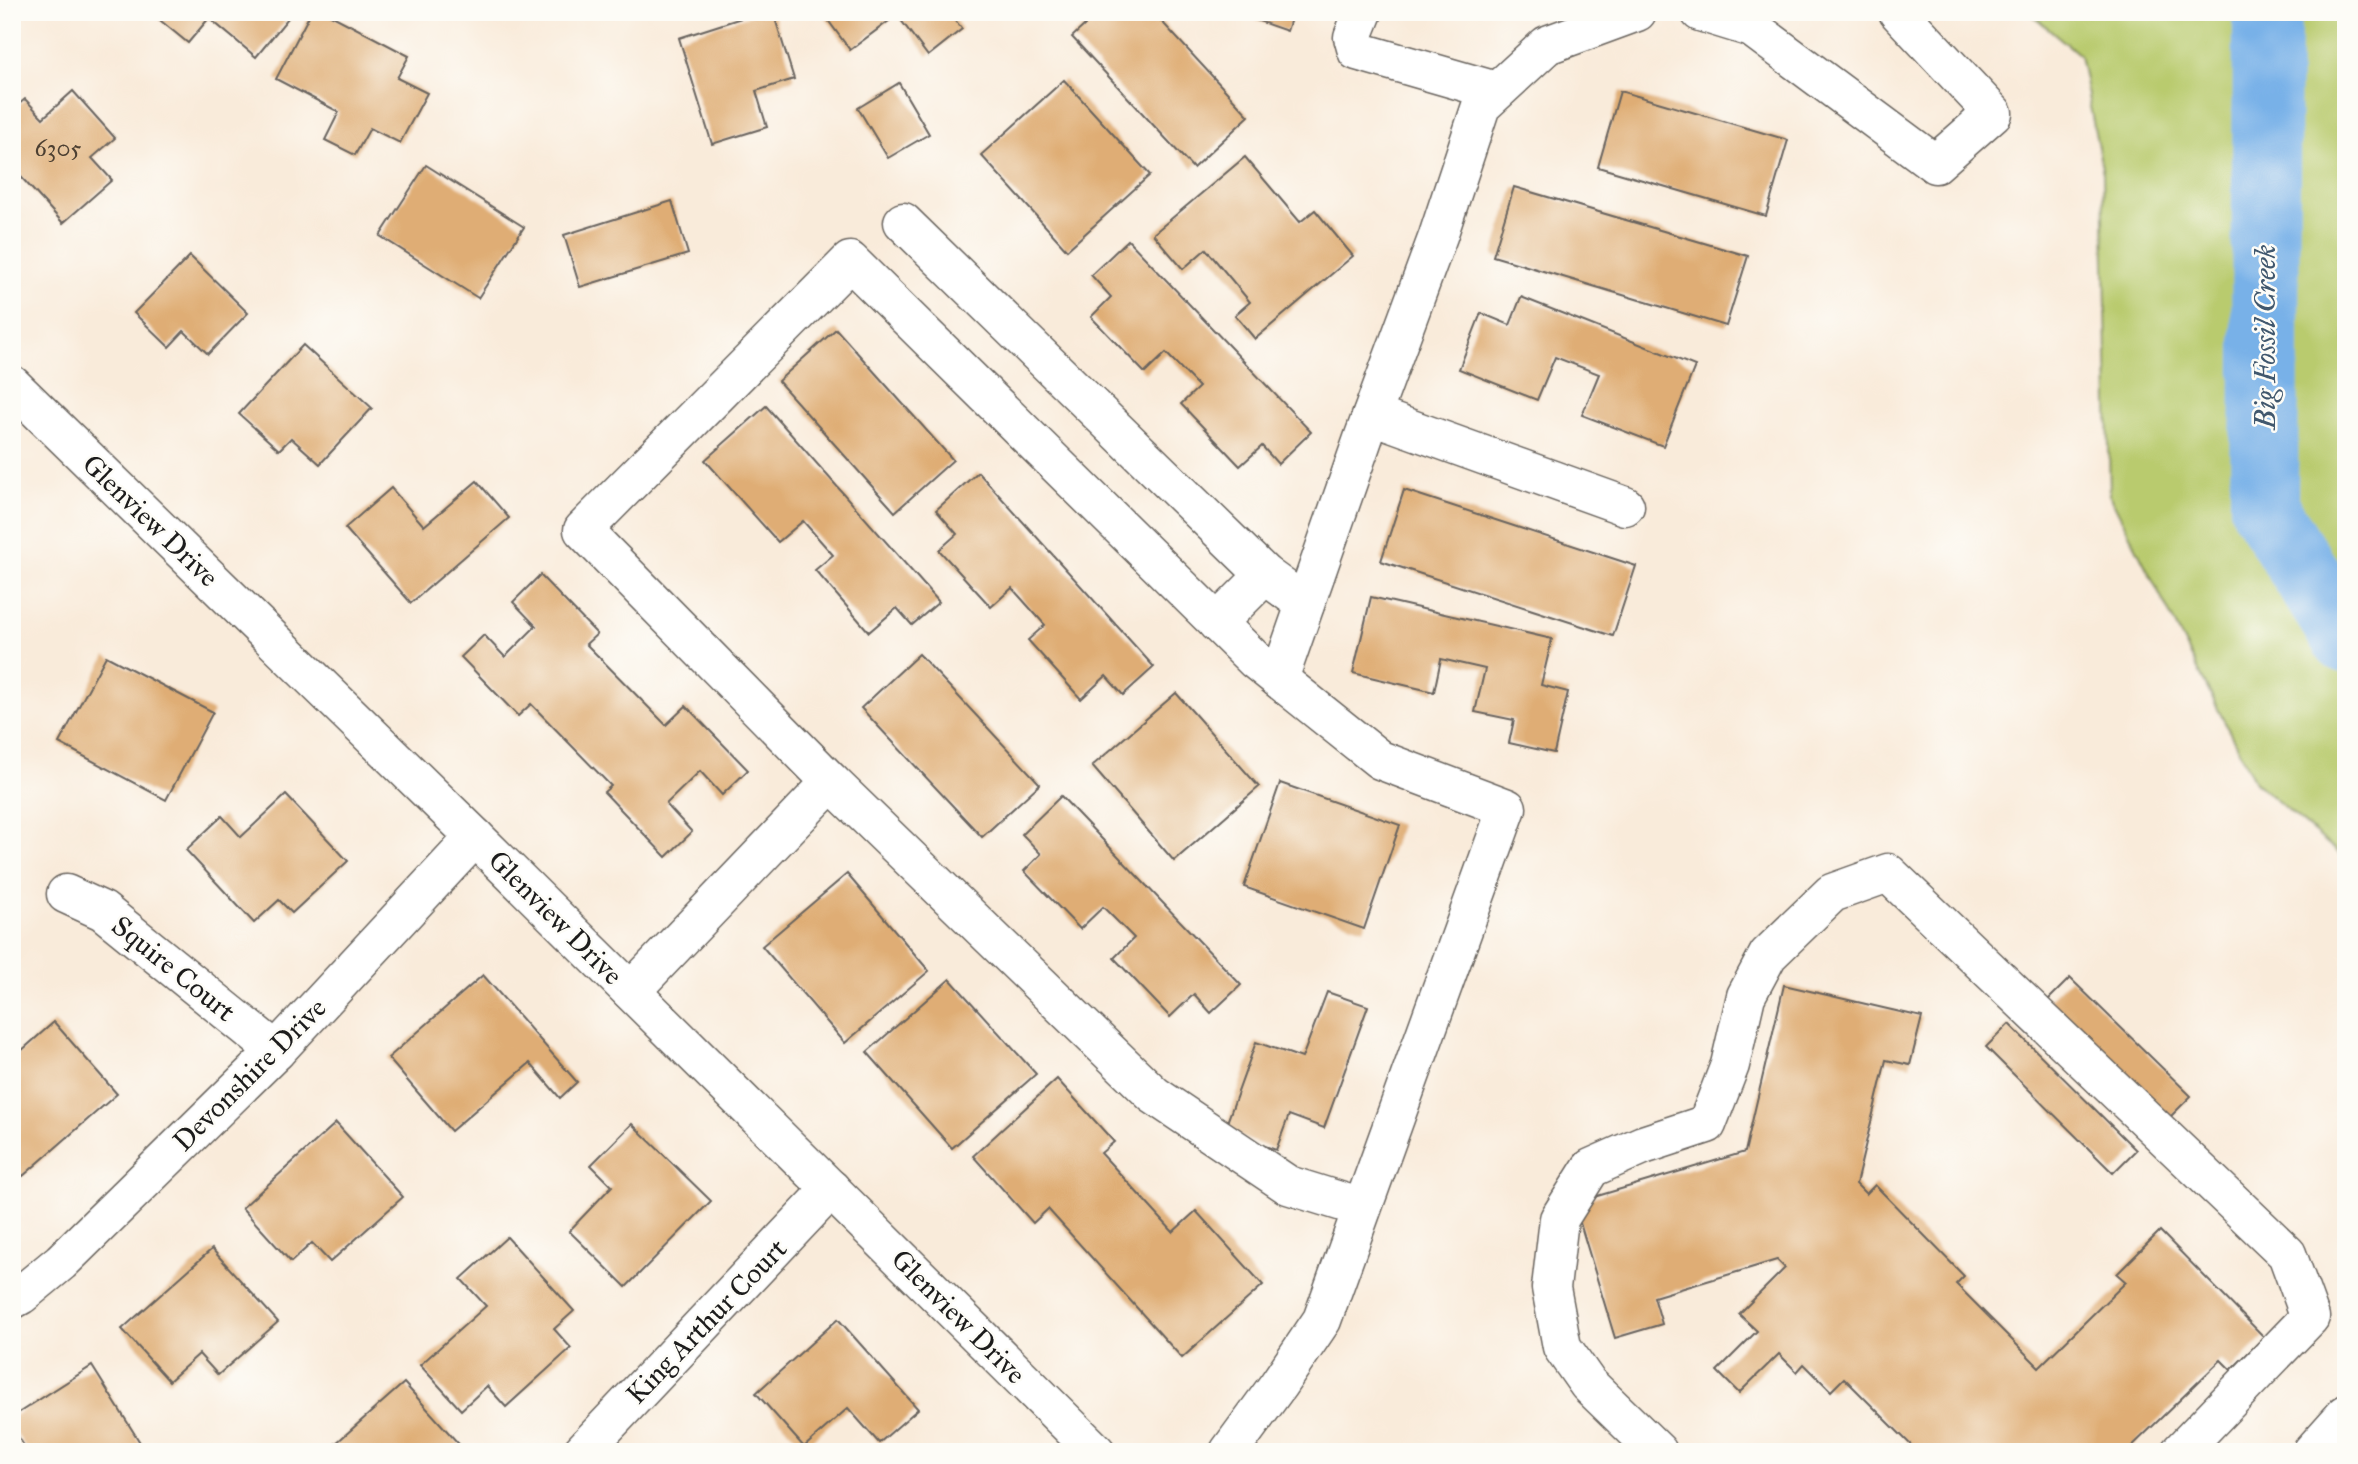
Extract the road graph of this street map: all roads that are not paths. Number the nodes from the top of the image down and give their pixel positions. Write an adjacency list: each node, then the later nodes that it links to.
1 (1363, 12): 5 (main road)
2 (1700, 12): 3 (main road)
3 (1898, 12)
4 (1613, 15): 5 (main road)
5 (1496, 91): 8 (main road)
6 (903, 222): 10 (main road)
7 (12, 385): 15 (main road, Glenview Drive)
8 (1372, 415): 9 (main road); 11 (main road)
9 (1625, 506)
10 (1265, 575): 11 (main road); 12 (main road)
11 (1305, 604): 13 (main road)
12 (1217, 623): 13 (main road); 14 (main road)
13 (1279, 679): 20 (main road)
14 (831, 782): 17 (main road); 20 (main road)
15 (475, 837): 17 (main road, Glenview Drive); 18 (main road, Devonshire Drive)
16 (66, 894): 18 (main road, Squire Court)
17 (631, 991): 19 (main road, Glenview Drive)
18 (276, 1051): 21 (main road, Devonshire Drive)
19 (831, 1189): 23 (main road, King Arthur Court); 24 (main road, Glenview Drive)
20 (1362, 1208): 25 (main road)
21 (12, 1300)
22 (2346, 1414): 28 (main road)
23 (582, 1452)
24 (1096, 1452)
25 (1229, 1452)
26 (1658, 1452): 27 (main road)
27 (2180, 1452)
28 (2312, 1452)

